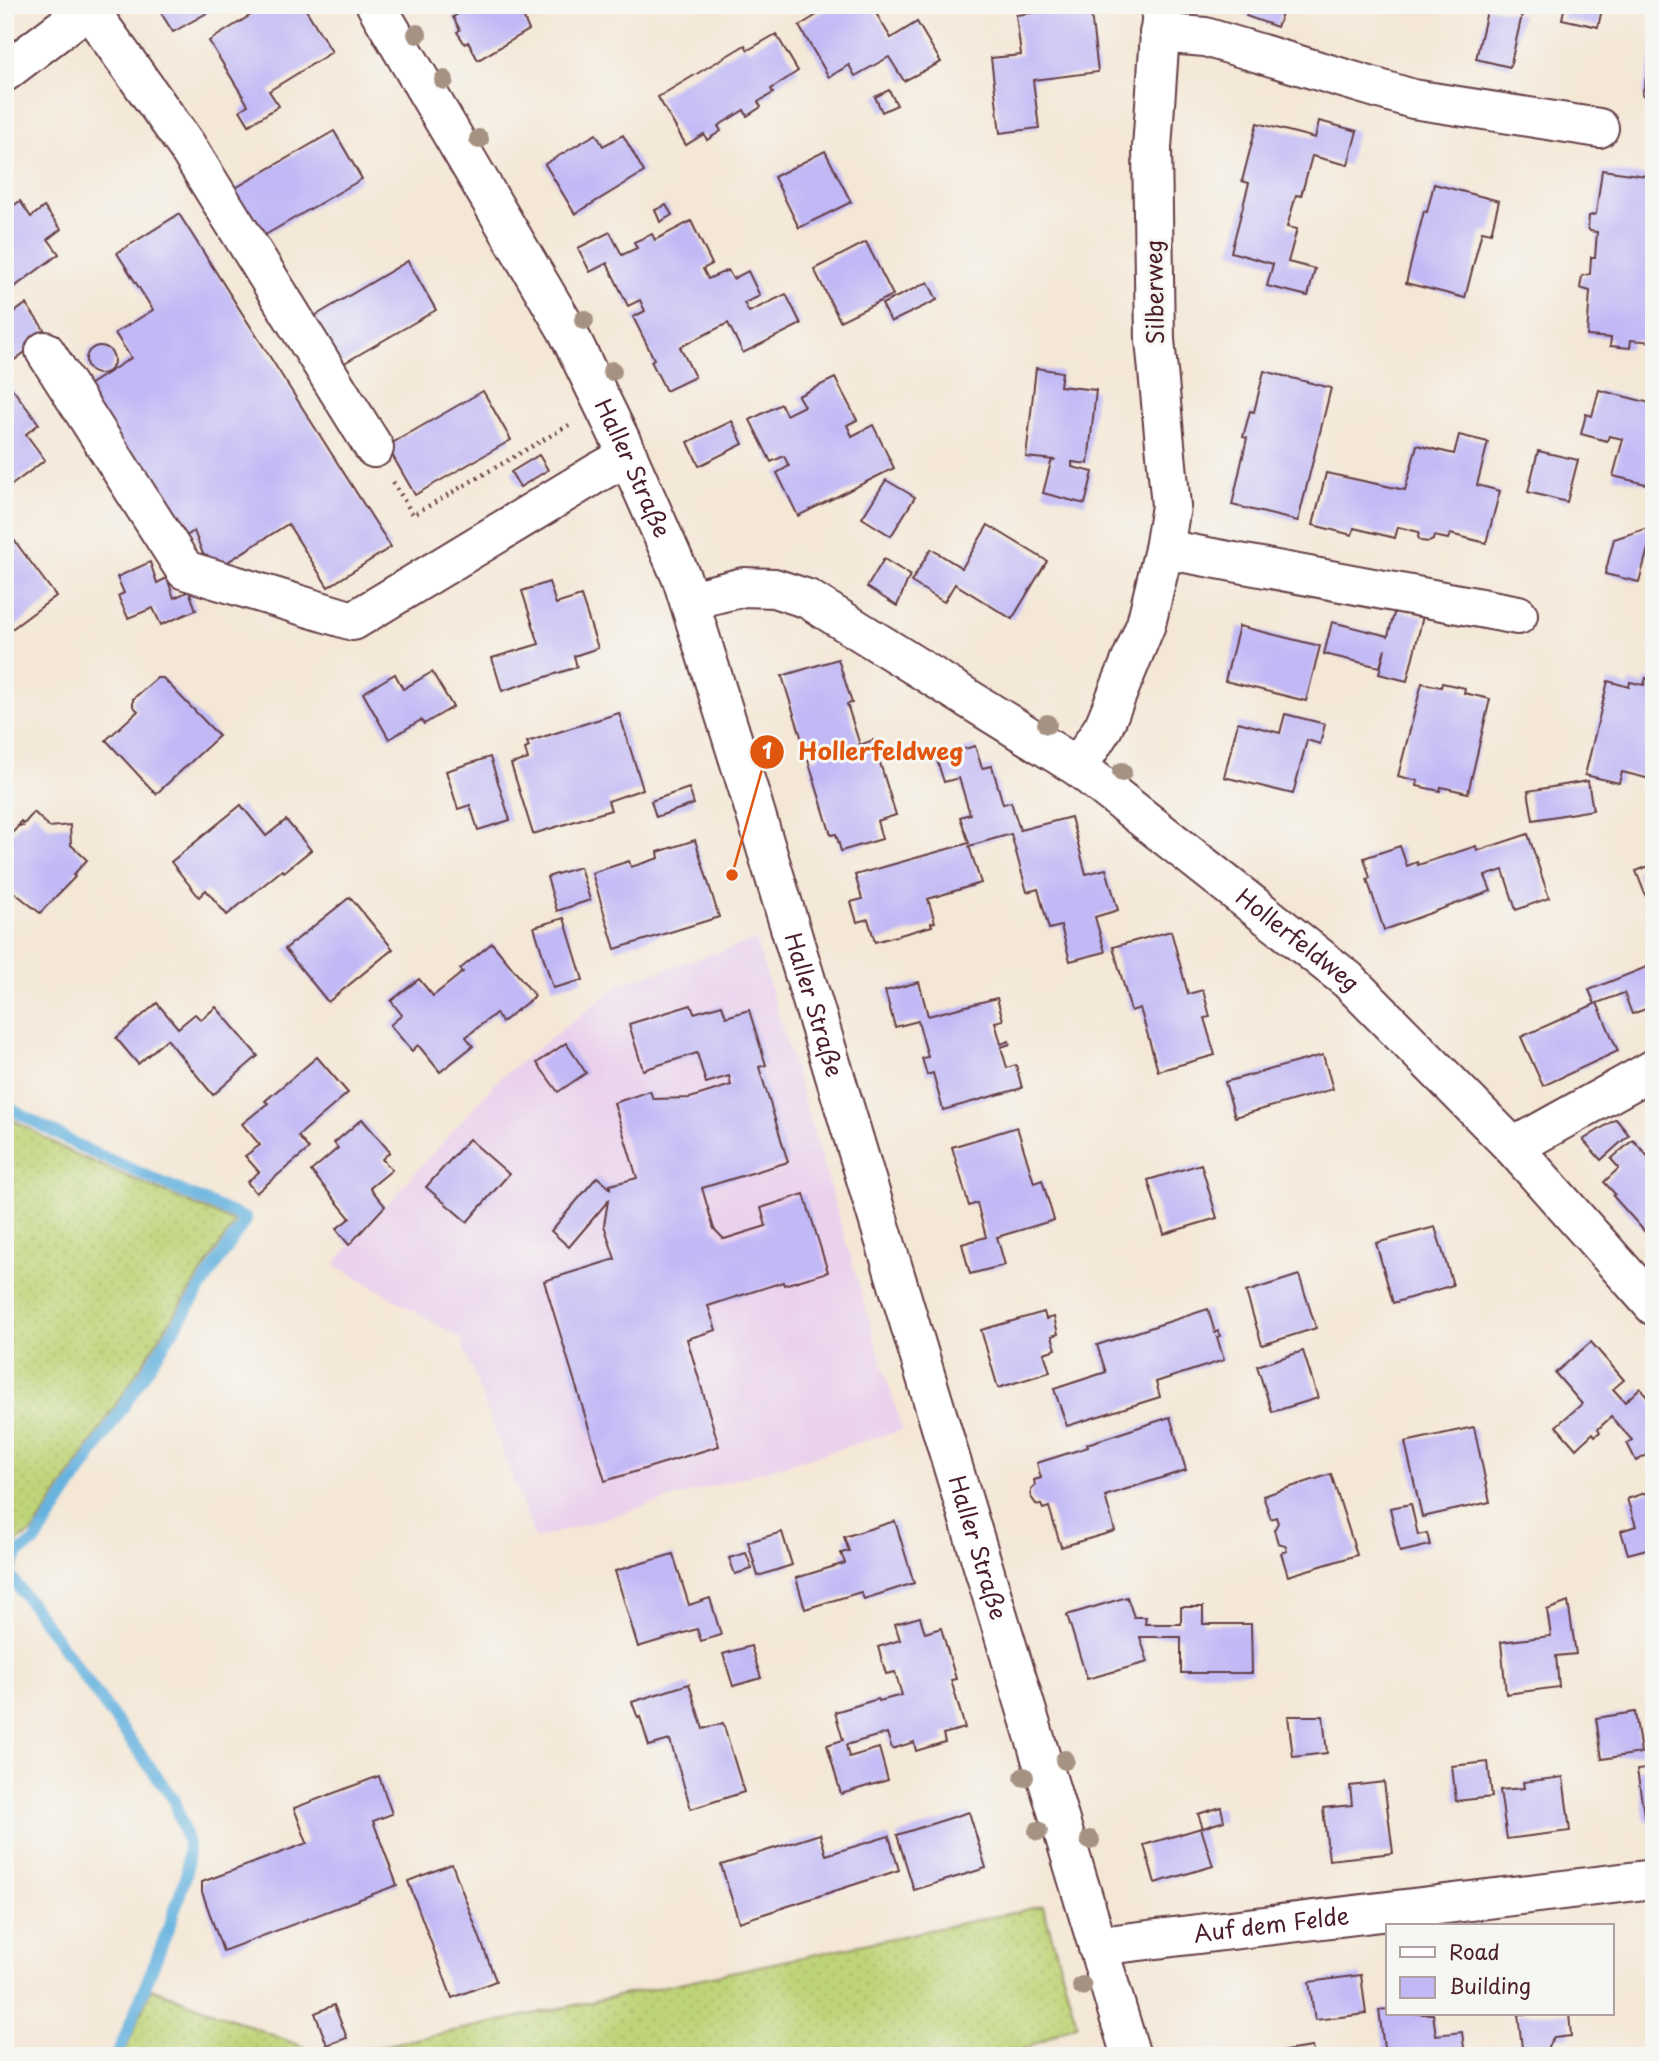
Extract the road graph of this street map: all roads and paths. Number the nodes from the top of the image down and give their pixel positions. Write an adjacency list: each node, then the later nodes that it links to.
1 (376, 5): 7 (street, Haller Straße)
2 (88, 7): 4 (street); 8 (street)
3 (1161, 19): 5 (street, Silberweg); 10 (street, Silberweg)
4 (5, 72)
5 (1599, 128)
6 (45, 351): 9 (street)
7 (603, 405): 8 (path); 9 (street, Haller Straße)
8 (374, 448)
9 (628, 456): 11 (street, Haller Straße)
10 (1164, 549): 12 (street); 13 (street, Silberweg)
11 (690, 600): 13 (street, Hollerfeldweg); 18 (street, Haller Straße)
12 (1518, 615)
13 (1078, 766): 15 (street, Hollerfeldweg)
14 (1654, 1069): 15 (street)
15 (1513, 1147): 16 (street, Hollerfeldweg)
16 (1654, 1306)
17 (1654, 1880): 18 (street, Auf dem Felde)
18 (1098, 1948): 19 (street, Haller Straße)
19 (1131, 2056)

